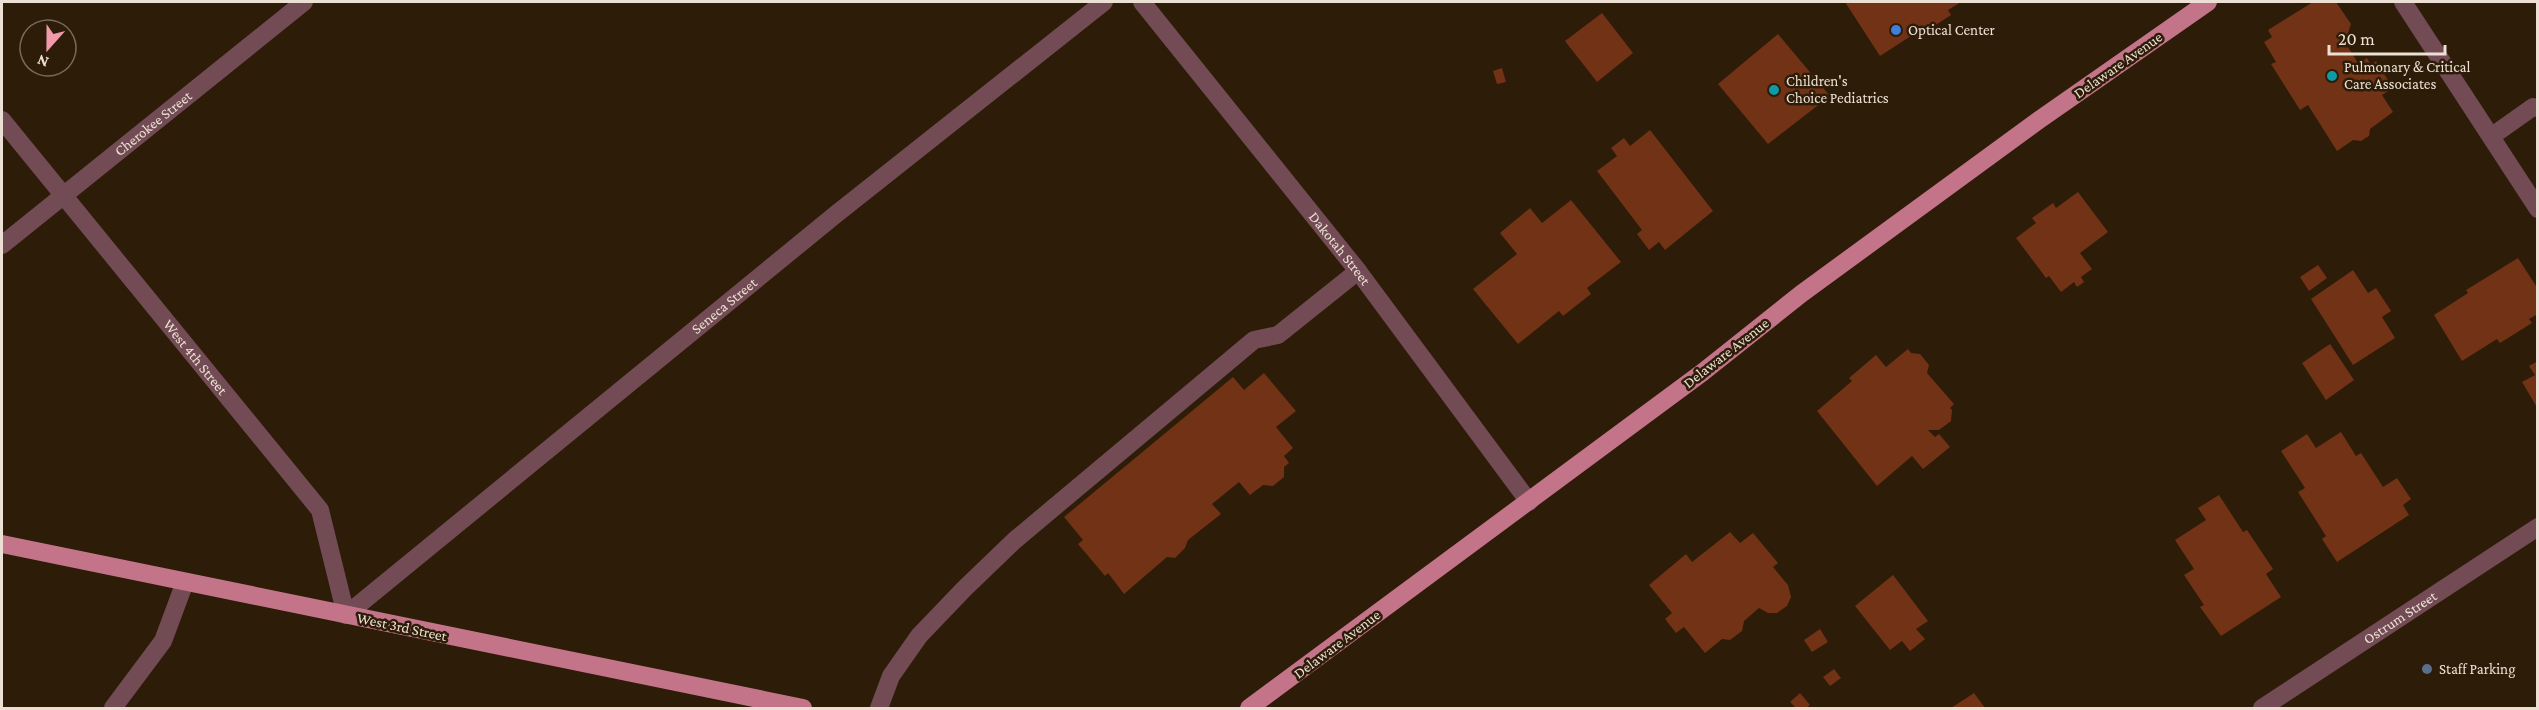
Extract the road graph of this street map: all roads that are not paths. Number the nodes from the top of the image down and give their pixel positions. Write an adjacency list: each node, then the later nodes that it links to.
1 (303, 2): 9 (street, Cherokee Street)
2 (1104, 2): 17 (street, Seneca Street)
3 (1142, 2): 12 (street, Dakotah Street)
4 (2208, 2): 13 (main road, Delaware Avenue)
5 (2403, 2): 8 (street)
6 (2538, 108): 8 (street)
7 (2, 120): 9 (street, West 4th Street)
8 (2492, 136): 10 (street)
9 (63, 196): 11 (street, Cherokee Street); 17 (street, West 4th Street)
10 (2538, 209)
11 (2, 245)
12 (1358, 271): 13 (street, Dakotah Street); 20 (street)
13 (1529, 502): 21 (main road, Delaware Avenue)
14 (2538, 527): 22 (street, Ostrum Street)
15 (2, 544): 16 (main road, West 3rd Street)
16 (185, 582): 17 (main road, West 3rd Street); 18 (street)
17 (346, 615): 19 (main road, West 3rd Street)
18 (113, 708)
19 (803, 708)
20 (879, 708)
21 (1249, 708)
22 (2262, 708)

